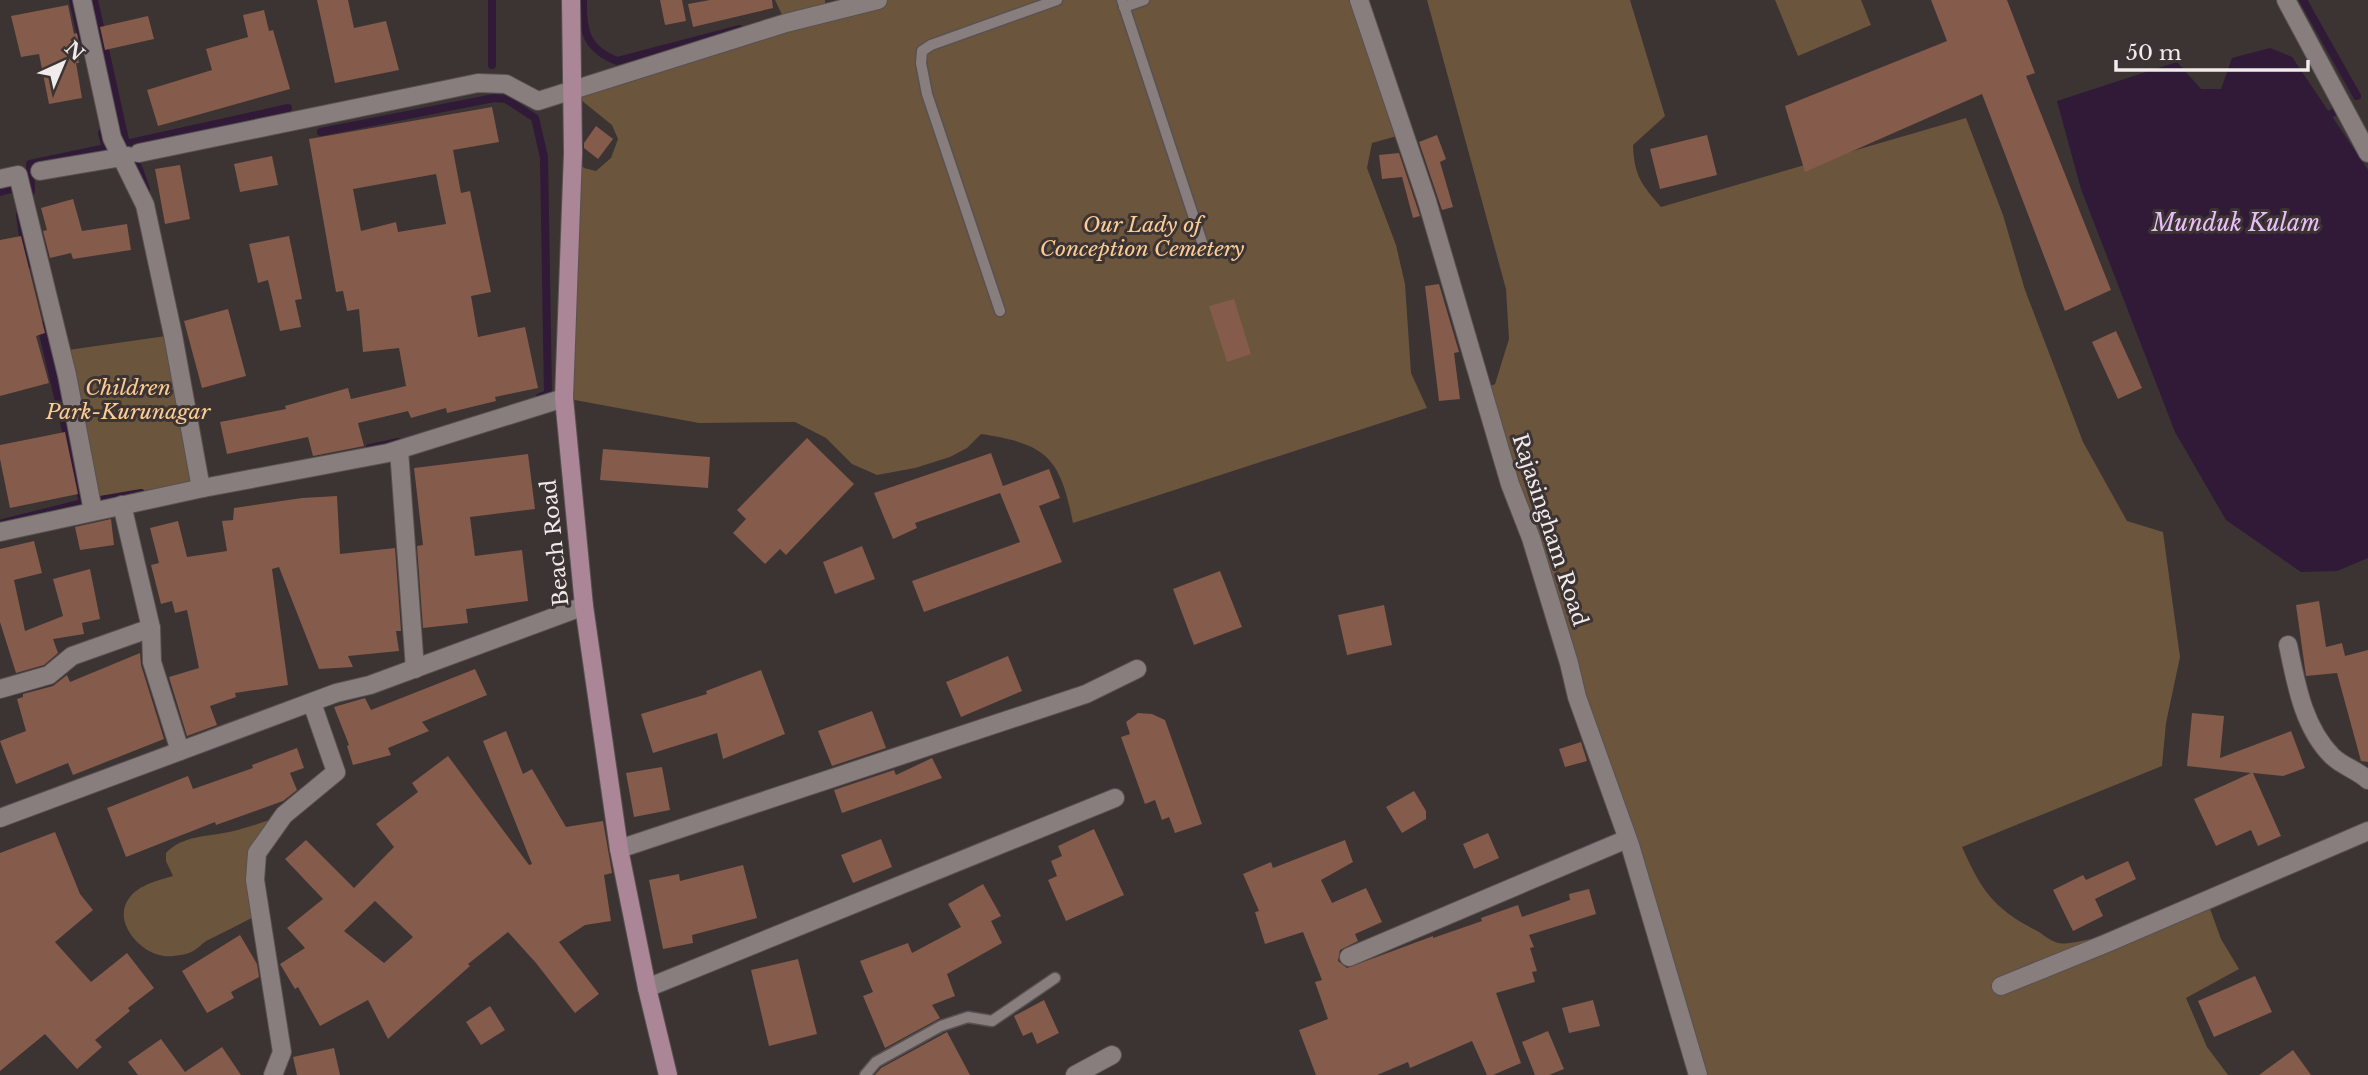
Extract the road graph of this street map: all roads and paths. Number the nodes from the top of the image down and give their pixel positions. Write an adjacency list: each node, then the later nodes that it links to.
1 (82, 0): 12 (street)
2 (571, 0): 10 (main road, Beach Road)
3 (878, 0): 9 (street)
4 (1057, 0): 16 (lane)
5 (1144, 0): 8 (lane)
6 (1359, 0): 35 (street, Rajasingham Road)
7 (2286, 0): 11 (street)
8 (1123, 3): 15 (lane)
9 (826, 6): 10 (street)
10 (571, 92): 12 (street); 17 (main road, Beach Road)
11 (2368, 153)
12 (129, 156): 13 (street); 19 (street)
13 (40, 171)
14 (0, 179): 21 (street)
15 (1204, 248)
16 (1000, 311)
17 (564, 398): 18 (street); 23 (main road, Beach Road)
18 (399, 450): 19 (street); 26 (street)
19 (204, 488): 20 (street)
20 (122, 505): 21 (street); 24 (street)
21 (93, 511): 22 (street)
22 (0, 532)
23 (584, 606): 26 (street); 36 (main road, Beach Road)
24 (151, 628): 28 (street); 30 (street)
25 (2288, 645): 31 (street)
26 (415, 669): 29 (street)
27 (1137, 669): 36 (street)
28 (0, 689)
29 (312, 703): 30 (street); 42 (street)
30 (180, 751): 33 (street)
31 (2368, 780)
32 (1115, 798): 40 (street)
33 (0, 818)
34 (2368, 831): 39 (street)
35 (1627, 839): 37 (street); 46 (street, Rajasingham Road)
36 (620, 849): 40 (main road, Beach Road)
37 (1349, 957)
38 (1055, 978): 44 (lane)
39 (2001, 986)
40 (647, 988): 43 (main road, Beach Road)
41 (1112, 1055): 45 (street)
42 (272, 1075)
43 (668, 1075)
44 (865, 1075)
45 (1075, 1075)
46 (1698, 1075)

